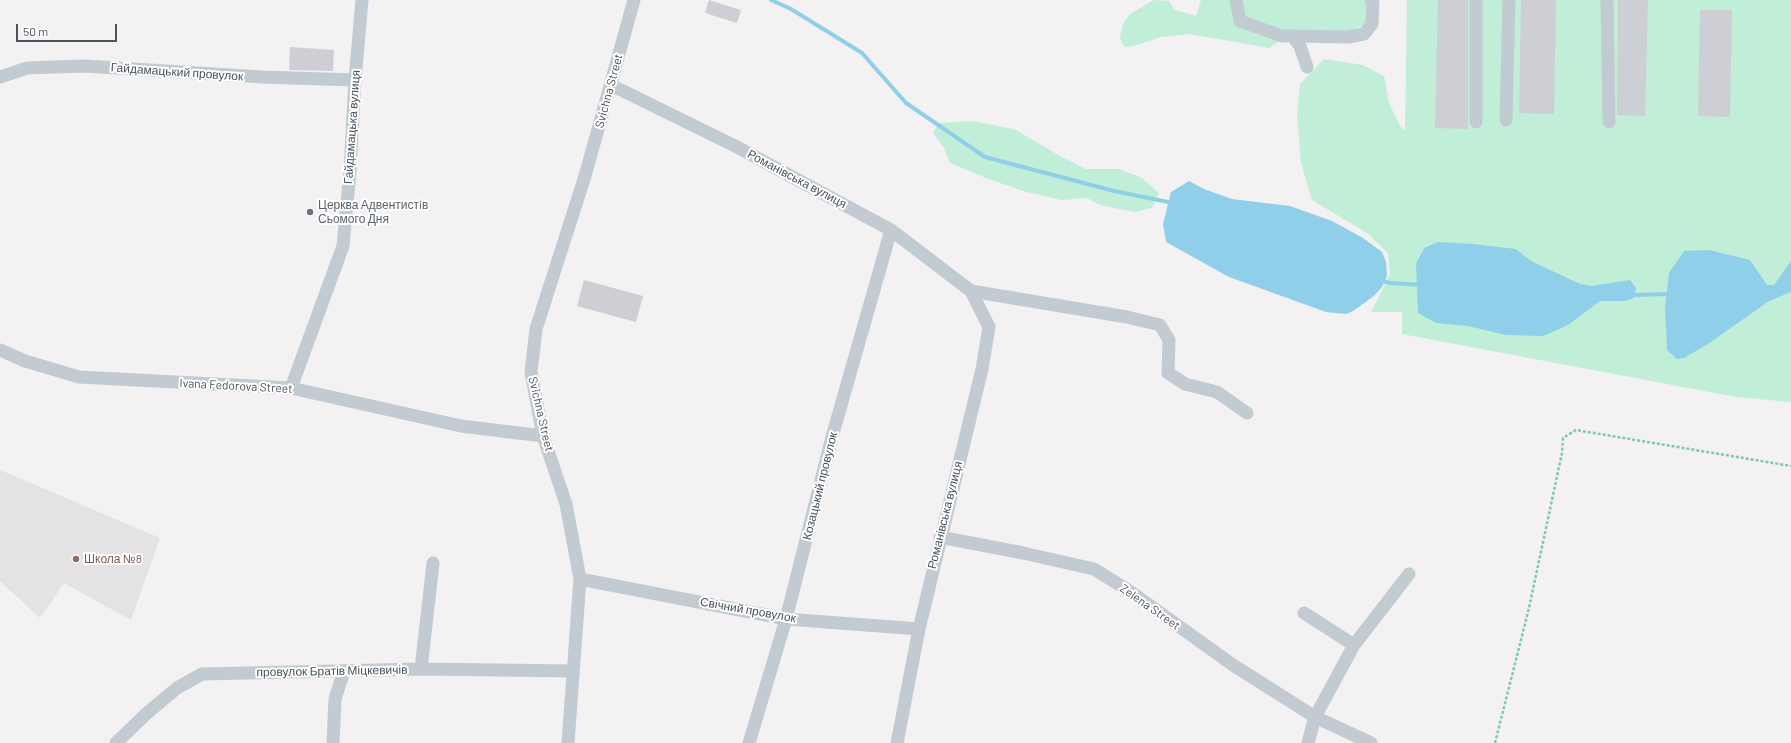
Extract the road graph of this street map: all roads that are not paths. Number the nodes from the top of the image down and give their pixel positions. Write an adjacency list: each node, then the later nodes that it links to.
1 (362, 0): 11 (street, Гайдамацька вулиця)
2 (634, 0): 12 (street, Svichna Street)
3 (1236, 0): 8 (street)
4 (1372, 0): 8 (street)
5 (1476, 0): 14 (street)
6 (1509, 0): 13 (street)
7 (1607, 0): 15 (street)
8 (1292, 36): 9 (street)
9 (1307, 67)
10 (0, 77): 11 (street, Гайдамацький провулок)
11 (355, 80): 19 (street, Гайдамацька вулиця)
12 (611, 85): 16 (street, Романівська вулиця); 21 (street, Svichna Street)
13 (1506, 120)
14 (1476, 122)
15 (1609, 122)
16 (891, 230): 17 (street, Романівська вулиця); 27 (street, Козацький провулок)
17 (971, 291): 20 (street, Романівська вулиця); 22 (street, Романівська вулиця)
18 (0, 350): 19 (street, Ivana Fedorova Street)
19 (291, 388): 21 (street, Ivana Fedorova Street)
20 (1247, 413)
21 (543, 436): 25 (street, Svichna Street)
22 (940, 537): 28 (street, Романівська вулиця); 33 (street, Zelena Street)
23 (433, 563): 30 (street)
24 (1409, 574): 29 (street)
25 (580, 579): 27 (street, Свічний провулок); 32 (street, Svichna Street)
26 (1304, 613): 29 (street)
27 (786, 619): 28 (street, Свічний провулок); 37 (street, Козацький провулок)
28 (919, 629): 38 (street, Романівська вулиця)
29 (1354, 645): 33 (street)
30 (421, 669): 31 (street, провулок Братів Міцкевичів); 32 (street, провулок Братів Міцкевичів)
31 (344, 671): 34 (street, провулок Братів Міцкевичів); 35 (street)
32 (573, 671): 36 (street, Svichna Street)
33 (1315, 718): 39 (street); 40 (street, Zelena Street)
34 (116, 743)
35 (333, 743)
36 (568, 743)
37 (748, 743)
38 (897, 743)
39 (1308, 743)
40 (1371, 743)

